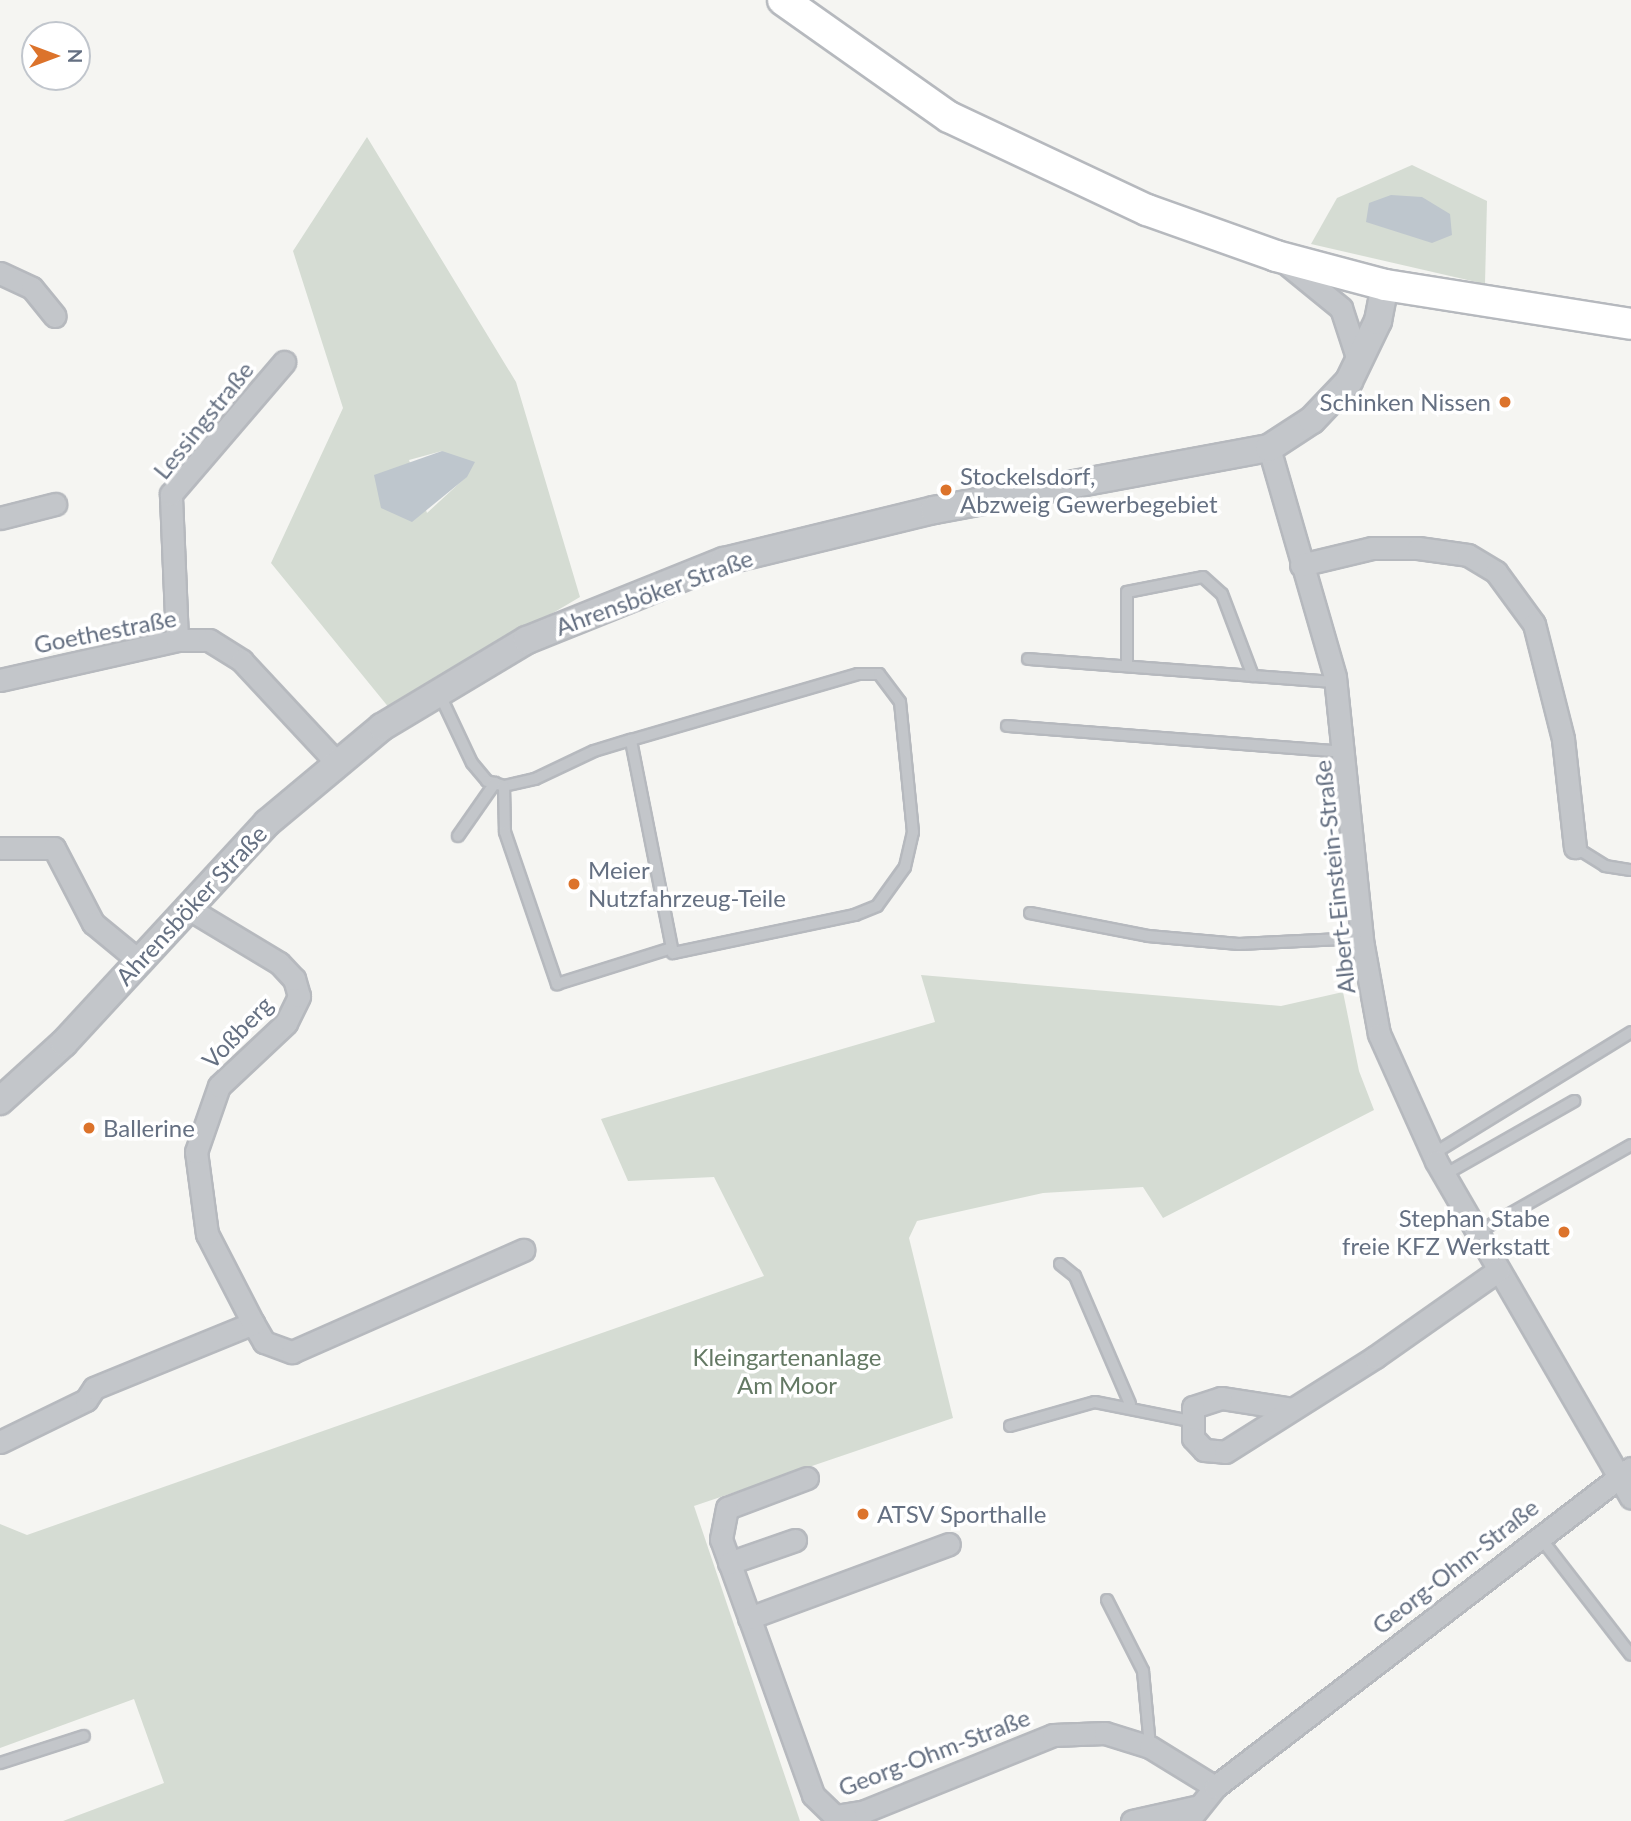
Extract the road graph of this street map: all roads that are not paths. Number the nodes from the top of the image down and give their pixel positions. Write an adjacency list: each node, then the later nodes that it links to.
1 (783, 0): 2 (main road)
2 (1276, 256): 4 (main road); 8 (street)
3 (0, 273): 5 (street)
4 (1385, 285): 6 (main road); 8 (street, Ahrensböker Straße)
5 (55, 316)
6 (1631, 324)
7 (284, 362): 13 (street, Lessingstraße)
8 (1359, 363): 9 (street, Ahrensböker Straße)
9 (1269, 448): 12 (street, Albert-Einstein-Straße); 19 (street, Ahrensböker Straße)
10 (55, 504): 11 (street)
11 (0, 518)
12 (1301, 565): 18 (street, Albert-Einstein-Straße); 26 (street)
13 (177, 640): 17 (street, Goethestraße); 23 (street, Goethestraße)
14 (1028, 659): 15 (lane)
15 (1127, 666): 16 (lane); 16 (lane)
16 (1253, 676): 18 (lane)
17 (0, 680)
18 (1335, 682): 22 (street, Albert-Einstein-Straße)
19 (439, 693): 23 (street, Ahrensböker Straße); 24 (lane)
20 (1007, 726): 22 (lane)
21 (631, 740): 24 (lane); 32 (lane); 32 (lane)
22 (1347, 752): 31 (street, Albert-Einstein-Straße)
23 (338, 764): 29 (street, Ahrensböker Straße)
24 (500, 785): 25 (lane); 32 (lane)
25 (458, 836)
26 (1575, 847): 28 (lane)
27 (0, 848): 33 (street)
28 (1631, 870)
29 (186, 906): 33 (street, Ahrensböker Straße); 44 (street, Voßberg)
30 (1030, 913): 31 (lane)
31 (1362, 938): 38 (street, Albert-Einstein-Straße)
32 (669, 949)
33 (138, 960): 35 (street, Ahrensböker Straße)
34 (1631, 1032): 38 (lane)
35 (0, 1101)
36 (1574, 1101): 39 (lane)
37 (1631, 1144): 40 (lane)
38 (1433, 1154): 39 (street, Albert-Einstein-Straße)
39 (1444, 1175): 40 (street, Albert-Einstein-Straße)
40 (1478, 1232): 43 (street, Albert-Einstein-Straße)
41 (523, 1250): 44 (street, Voßberg)
42 (1060, 1264): 45 (lane)
43 (1499, 1270): 46 (street); 50 (street, Albert-Einstein-Straße)
44 (253, 1323): 49 (street)
45 (1130, 1404): 47 (lane); 48 (lane)
46 (1292, 1409): 47 (street); 47 (street)
47 (1190, 1421)
48 (1010, 1426)
49 (0, 1442)
50 (1623, 1473): 52 (street, Albert-Einstein-Straße); 53 (street, Georg-Ohm-Straße)
51 (807, 1478): 56 (street, Georg-Ohm-Straße)
52 (1631, 1498)
53 (1538, 1534): 59 (lane); 63 (street, Georg-Ohm-Straße)
54 (795, 1540): 56 (street)
55 (949, 1544): 58 (street)
56 (729, 1563): 58 (street, Georg-Ohm-Straße)
57 (1107, 1600): 61 (lane)
58 (749, 1618): 61 (street, Georg-Ohm-Straße)
59 (1631, 1655)
60 (84, 1736): 62 (lane)
61 (1150, 1747): 63 (street, Georg-Ohm-Straße)
62 (0, 1763)
63 (1215, 1787): 64 (street, Georg-Ohm-Straße)
64 (1194, 1814): 65 (street, Georg-Ohm-Straße)
65 (1132, 1821)

